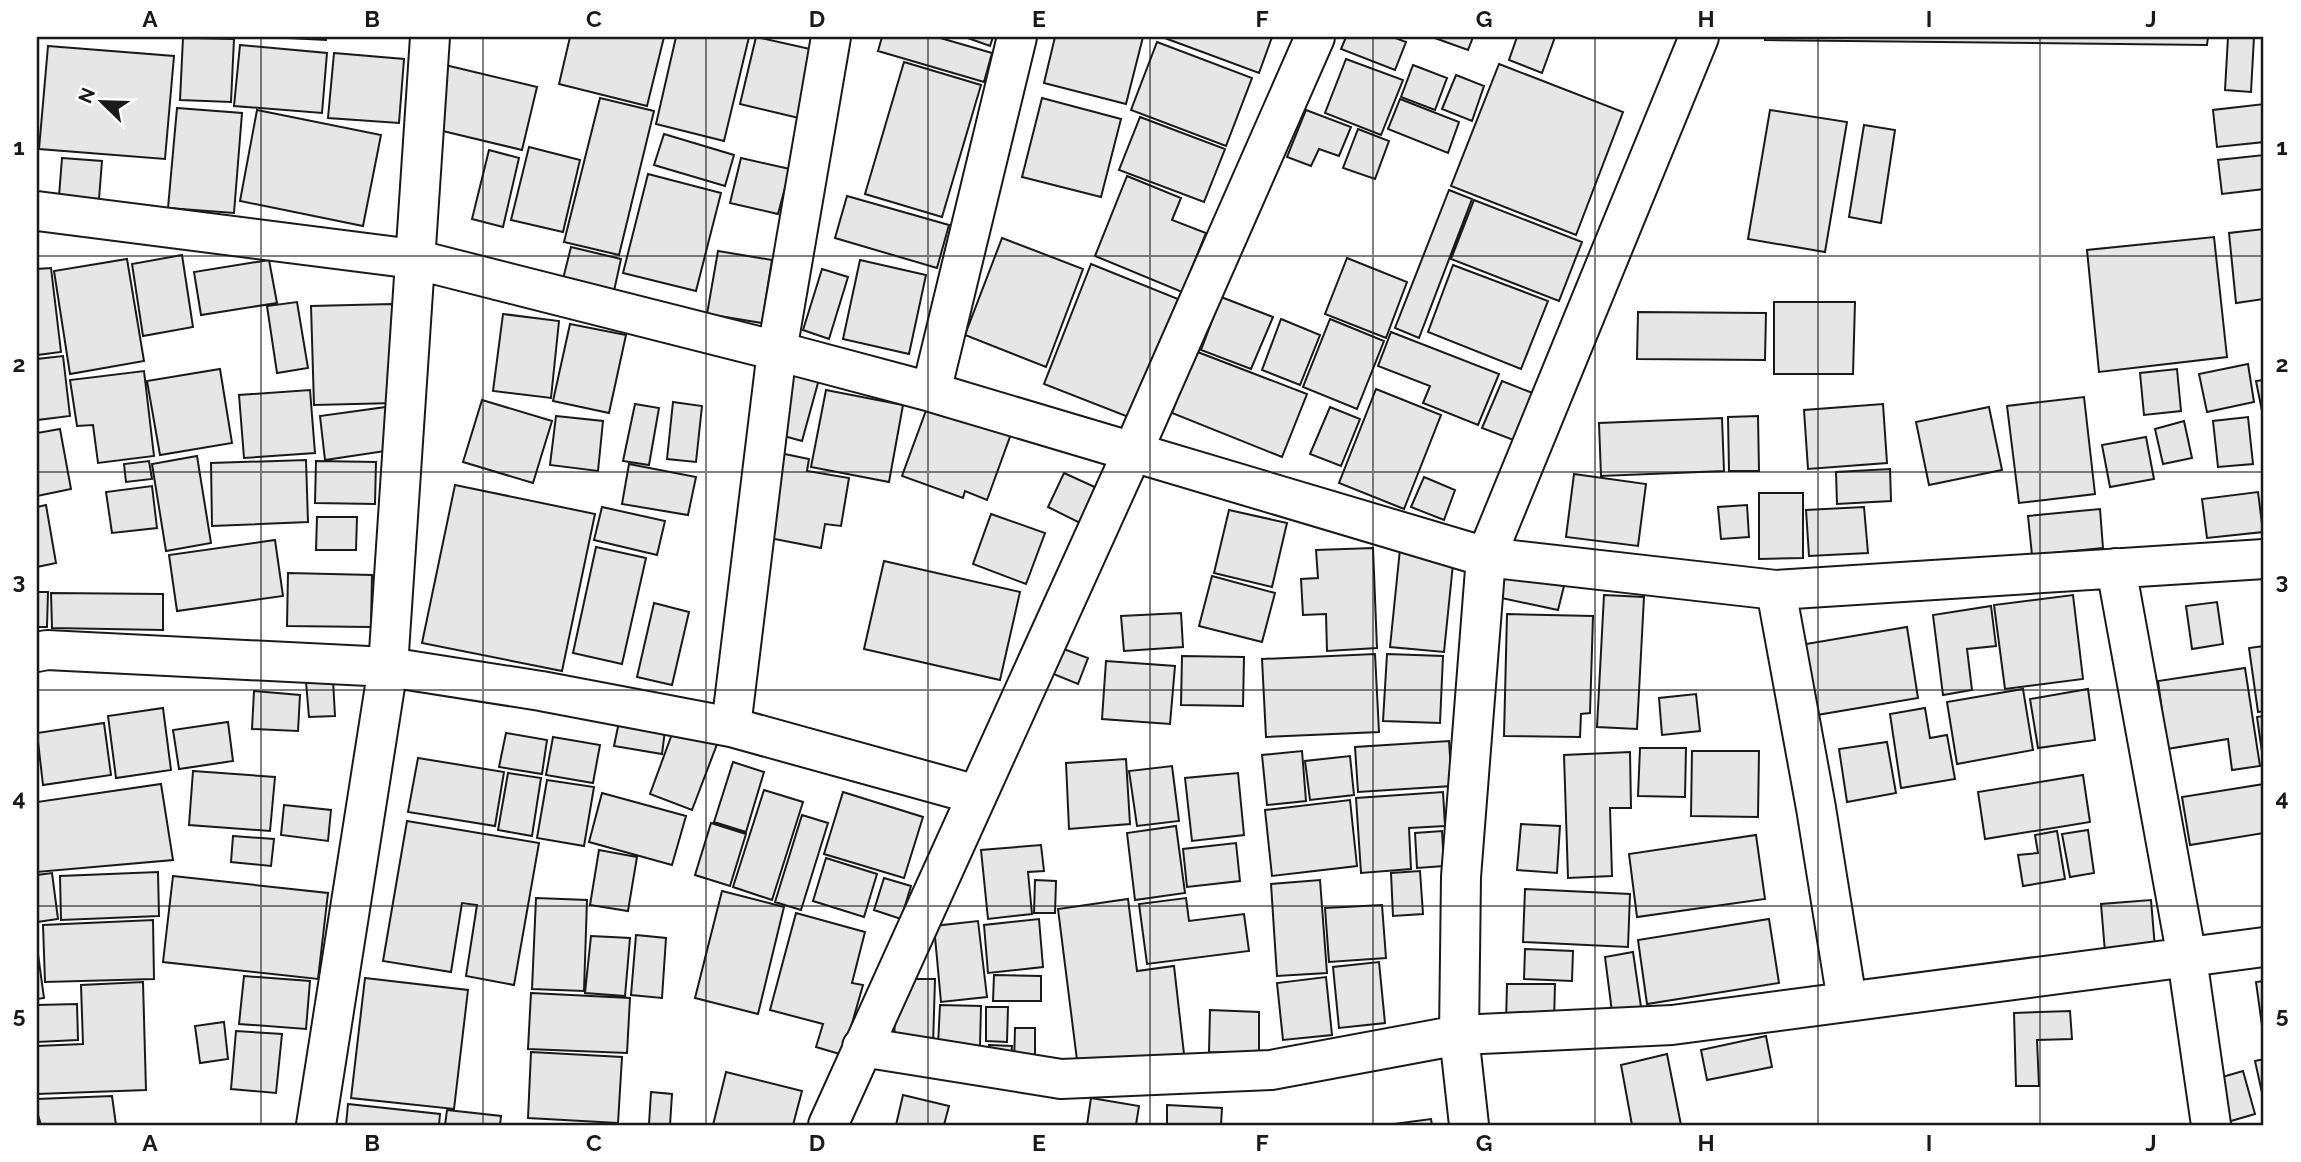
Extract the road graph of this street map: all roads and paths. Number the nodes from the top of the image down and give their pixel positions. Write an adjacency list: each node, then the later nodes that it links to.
1 (430, 37): 7 (street)
2 (831, 37): 8 (street)
3 (1017, 37): 9 (street)
4 (1315, 37): 10 (street)
5 (1699, 37): 11 (street)
6 (37, 211): 7 (street)
7 (414, 259): 8 (street); 16 (street)
8 (777, 351): 9 (street); 17 (street)
9 (932, 392): 10 (street)
10 (1133, 451): 11 (street); 18 (street)
11 (1486, 557): 14 (street); 22 (street)
12 (2264, 559): 13 (street)
13 (2116, 568): 14 (street); 20 (street)
14 (1776, 590): 21 (street)
15 (37, 652): 16 (street)
16 (388, 667): 17 (street); 24 (street)
17 (731, 727): 18 (street)
18 (977, 794): 23 (street)
19 (2264, 947): 20 (street)
20 (2187, 958): 21 (street); 27 (street)
21 (1847, 1001): 22 (street)
22 (1459, 1035): 23 (street); 26 (street)
23 (862, 1047): 25 (street)
24 (316, 1125)
25 (828, 1125)
26 (1469, 1125)
27 (2211, 1125)

